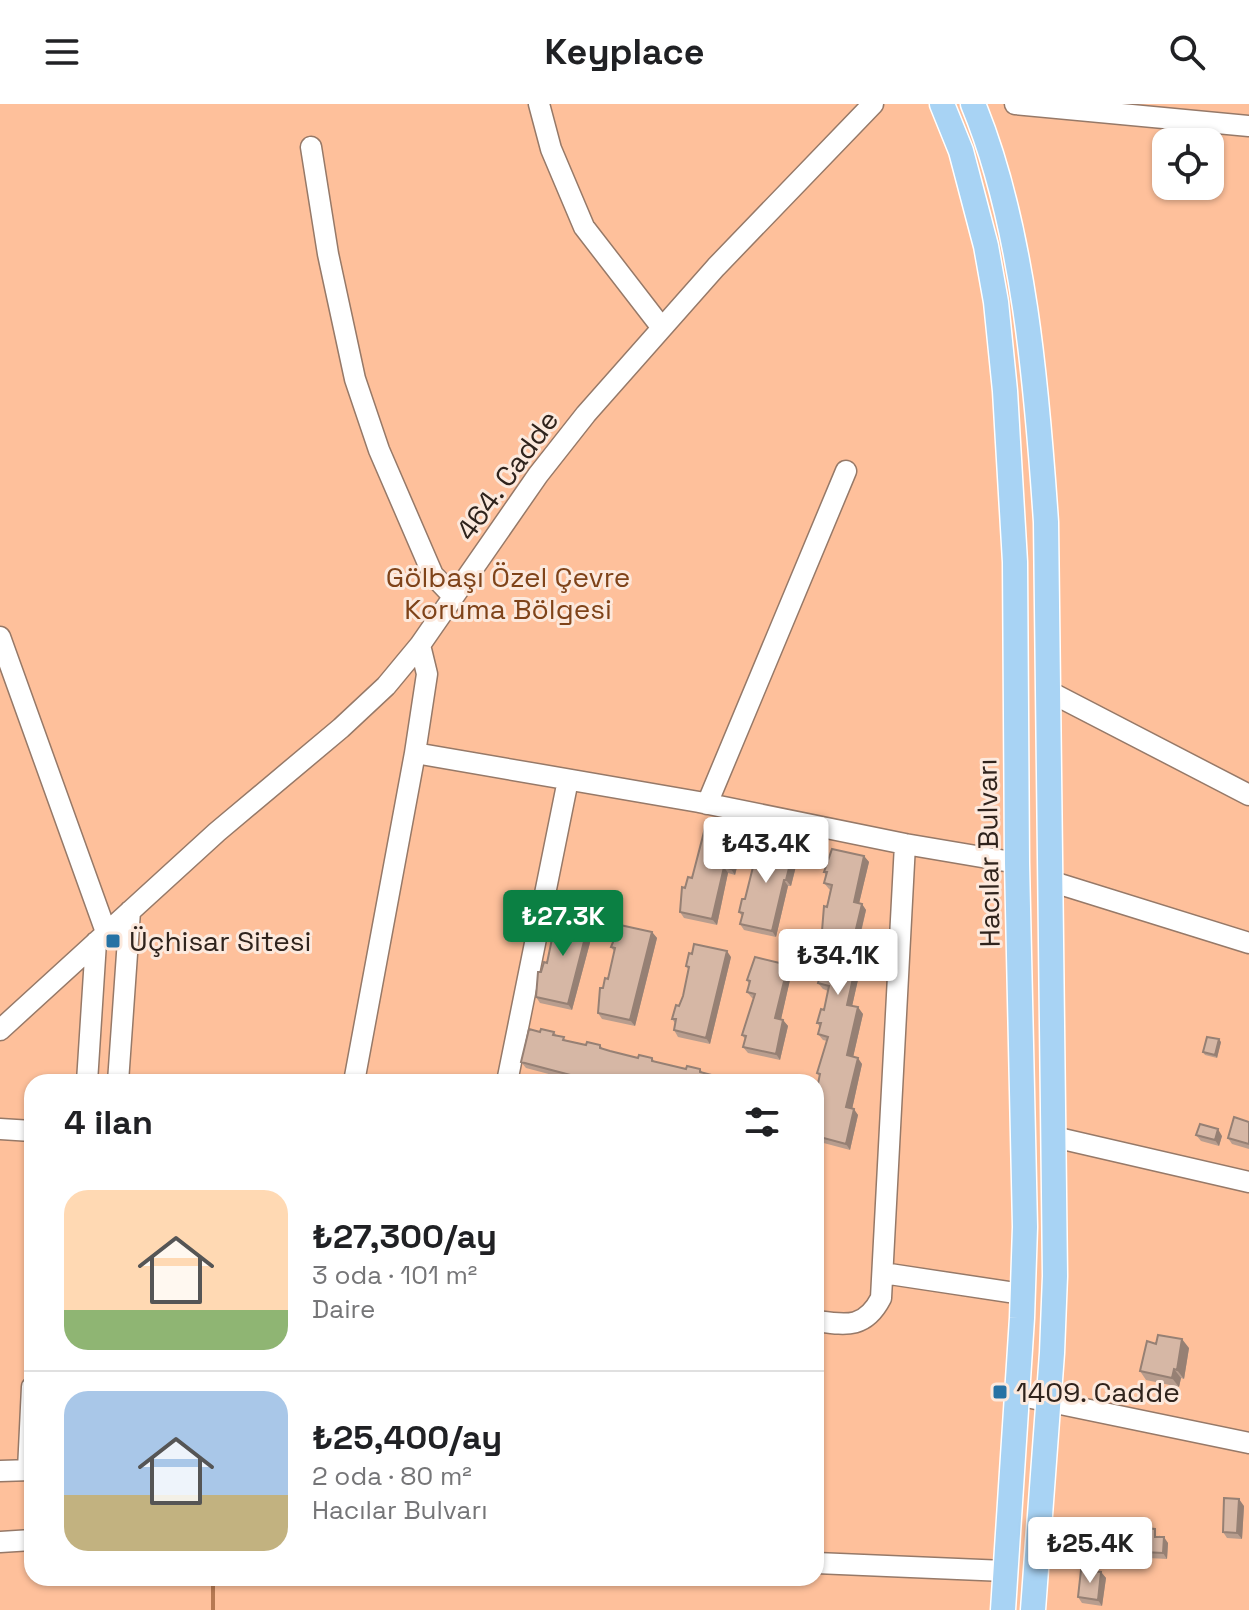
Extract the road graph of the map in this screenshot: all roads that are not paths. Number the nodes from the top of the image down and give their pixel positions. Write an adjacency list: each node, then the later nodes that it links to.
1 (539, 104): 9 (street)
2 (873, 104): 9 (street, 464. Cadde)
3 (942, 104): 20 (main road, Hacılar Bulvarı)
4 (973, 104): 14 (main road)
5 (1015, 104): 6 (street)
6 (1226, 114): 7 (street)
7 (1249, 126)
8 (311, 147): 11 (street)
9 (662, 328): 11 (street, 464. Cadde)
10 (846, 471): 18 (street)
11 (453, 596): 13 (street, 464. Cadde)
12 (0, 637): 23 (street)
13 (420, 645): 15 (street); 22 (street, 464. Cadde)
14 (1048, 691): 17 (street); 21 (main road)
15 (415, 753): 16 (street); 28 (street)
16 (568, 780): 18 (street); 29 (street)
17 (1249, 795)
18 (707, 804): 19 (street)
19 (905, 844): 20 (street); 34 (street)
20 (1017, 863): 35 (main road, Hacılar Bulvarı)
21 (1050, 881): 24 (street); 32 (main road)
22 (130, 911): 23 (street, 464. Cadde); 27 (street)
23 (101, 937): 25 (street, 464. Cadde); 26 (street)
24 (1249, 943)
25 (0, 1030)
26 (88, 1074)
27 (119, 1074)
28 (355, 1074)
29 (509, 1074)
30 (0, 1129): 31 (street)
31 (24, 1130)
32 (1054, 1137): 33 (street); 38 (main road)
33 (1249, 1182)
34 (883, 1273): 35 (street); 36 (street)
35 (1022, 1294): 37 (main road, Hacılar Bulvarı)
36 (824, 1322)
37 (1017, 1395): 38 (street); 45 (main road, Hacılar Bulvarı)
38 (1048, 1401): 39 (street); 47 (main road)
39 (1249, 1443)
40 (24, 1470): 41 (street)
41 (0, 1471)
42 (24, 1540): 43 (street)
43 (0, 1542)
44 (824, 1563): 45 (street)
45 (1005, 1571): 46 (main road, Hacılar Bulvarı)
46 (1003, 1610)
47 (1033, 1610)

